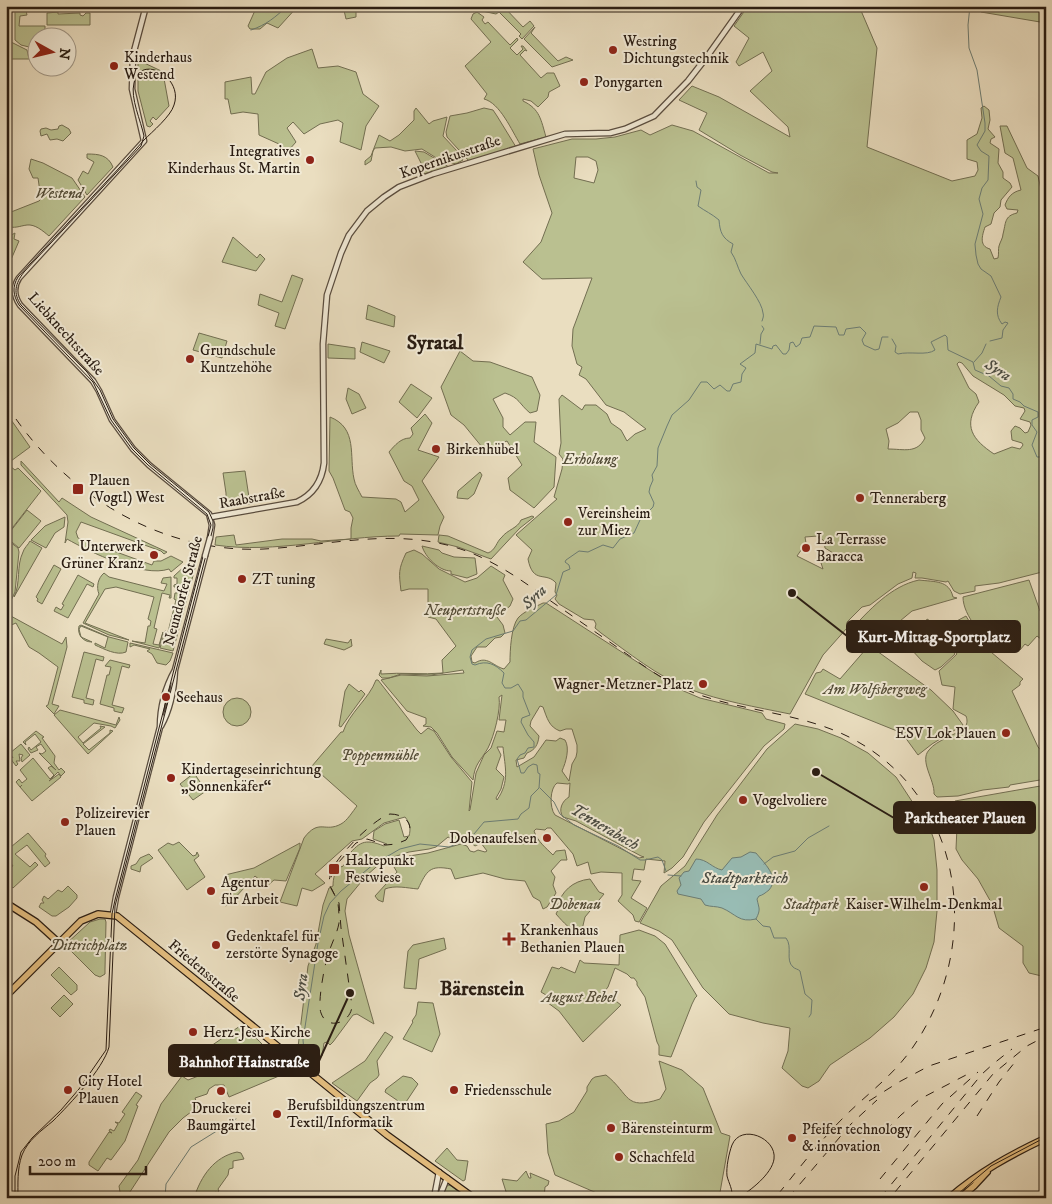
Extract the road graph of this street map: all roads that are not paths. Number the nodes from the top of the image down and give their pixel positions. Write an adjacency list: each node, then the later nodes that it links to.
1 (146, 6): 4 (street, Liebknechtstraße)
2 (743, 6): 3 (street, Kopernikusstraße)
3 (325, 454): 4 (street, Raabstraße)
4 (211, 518): 5 (street, Neundorfer Straße, bridge)
5 (175, 670): 6 (street, Neundorfer Straße); 6 (street, Neundorfer Straße)
6 (160, 727): 8 (street, Neundorfer Straße)
7 (6, 903): 9 (main road)
8 (113, 914): 9 (main road); 13 (main road, Friedensstraße)
9 (59, 943): 10 (main road)
10 (6, 996)
11 (1046, 1138): 12 (main road)
12 (990, 1168): 18 (main road); 19 (main road)
13 (439, 1172): 14 (main road); 15 (street)
14 (447, 1178): 16 (street); 17 (main road)
15 (434, 1198)
16 (439, 1198)
17 (474, 1198)
18 (949, 1198)
19 (960, 1198)

